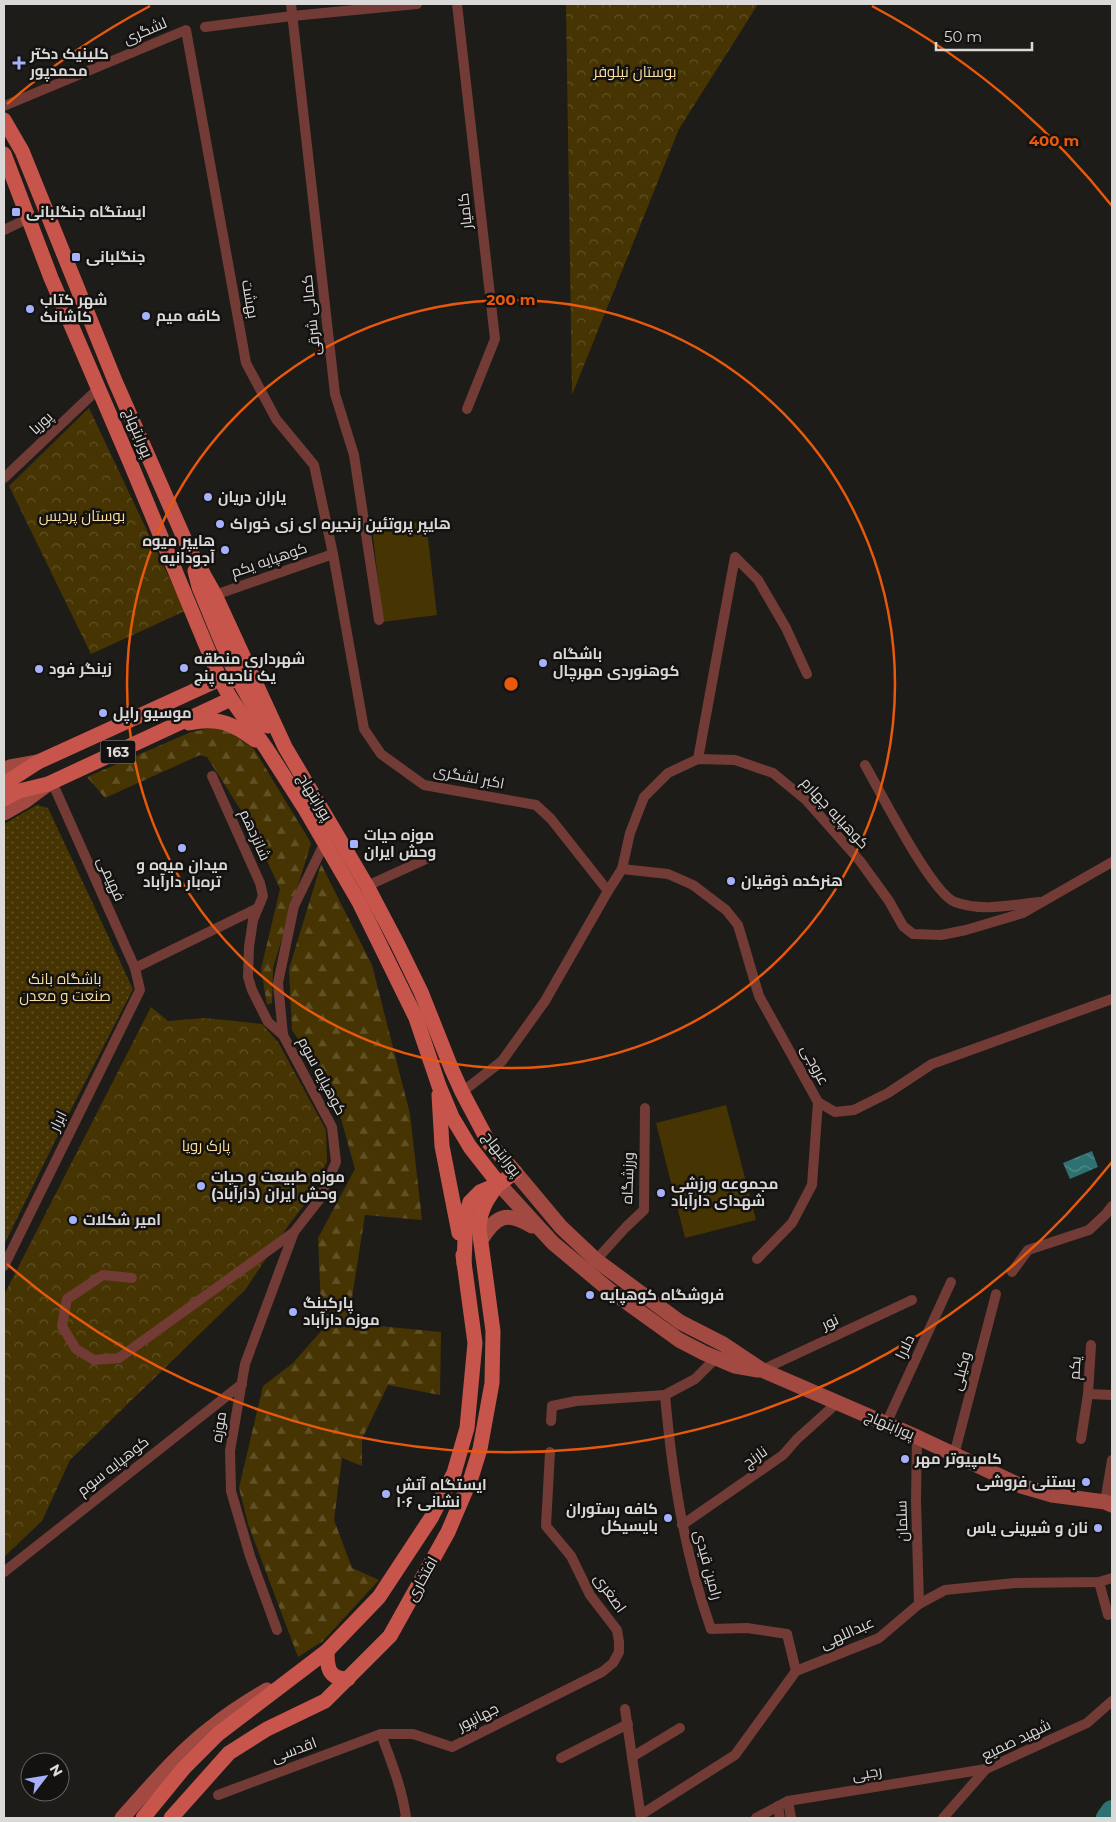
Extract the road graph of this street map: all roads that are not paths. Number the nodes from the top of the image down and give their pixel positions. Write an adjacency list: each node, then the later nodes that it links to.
1 (290, 4): 4 (street, کمالی شرقی)
2 (417, 4): 4 (street)
3 (457, 4): 16 (street, کامیار)
4 (292, 16): 5 (street); 21 (street, کمالی شرقی)
5 (205, 27)
6 (186, 30): 7 (street, لشگری); 19 (street, بهشت)
7 (4, 106)
8 (4, 120): 12 (main road, پورابتهاج)
9 (4, 154): 10 (main road, پورابتهاج)
10 (29, 218): 11 (street); 13 (main road, پورابتهاج)
11 (4, 230)
12 (70, 270): 13 (main road); 14 (main road, پورابتهاج)
13 (51, 278): 15 (main road, پورابتهاج)
14 (115, 381): 15 (main road); 18 (main road, پورابتهاج)
15 (98, 389): 17 (street, پوریا); 23 (main road, پورابتهاج)
16 (467, 409)
17 (4, 478)
18 (188, 547): 20 (main road, پورابتهاج); 24 (main road)
19 (333, 554): 20 (street, کوهپایه یکم); 45 (street, اکبر لشگری)
20 (215, 594): 28 (main road, پورابتهاج)
21 (379, 620)
22 (807, 674): 31 (street)
23 (220, 679): 24 (main road, 163); 25 (main road, پورابتهاج); 27 (main road, 163)
24 (239, 680): 28 (main road)
25 (231, 699): 26 (main road, 163); 29 (main road, پورابتهاج)
26 (172, 727): 29 (main road); 30 (main road, 163)
27 (111, 729): 30 (main road); 32 (main road, 163)
28 (285, 747): 44 (main road, پورابتهاج)
29 (266, 748): 40 (main road, پورابتهاج)
30 (120, 751): 36 (main road, 163)
31 (698, 759): 43 (street, کوهپایه چهارم); 46 (street, کوهپایه چهارم)
32 (38, 762): 34 (main road); 37 (main road, 163)
33 (865, 765): 46 (street)
34 (4, 770)
35 (212, 776): 47 (street, شانزدهم)
36 (50, 783): 38 (main road, 163); 39 (main road); 48 (street, فهیمی)
37 (4, 784)
38 (4, 799)
39 (4, 813)
40 (325, 842): 51 (street, کوهپایه سوم); 53 (main road, پورابتهاج)
41 (426, 859): 44 (street)
42 (1112, 862): 46 (street, کوهپایه چهارم)
43 (622, 869): 45 (street, کوهپایه چهارم); 55 (street, عروجی)
44 (367, 886): 52 (main road, پورابتهاج)
45 (608, 891): 54 (street, کوهپایه چهارم)
46 (1042, 902)
47 (258, 908): 48 (street); 51 (street, شانزدهم)
48 (135, 968): 49 (street, فهیمی)
49 (140, 990): 66 (street, ابرار)
50 (1112, 999): 55 (street, عروجی)
51 (283, 1035): 61 (street, کوهپایه سوم)
52 (452, 1070): 53 (main road); 54 (main road, پورابتهاج)
53 (439, 1086): 58 (main road, پورابتهاج); 65 (main road)
54 (462, 1092): 57 (main road, پورابتهاج)
55 (818, 1102): 63 (street)
56 (645, 1108): 64 (street, ورزشگاه)
57 (516, 1172): 58 (main road); 64 (main road, پورابتهاج)
58 (499, 1184): 60 (main road, پورابتهاج); 62 (main road, افتخاری); 65 (main road)
59 (1112, 1206): 67 (street)
60 (541, 1231): 62 (main road); 73 (main road, پورابتهاج)
61 (294, 1232): 68 (street); 75 (street, موزه)
62 (481, 1240): 85 (main road, افتخاری)
63 (757, 1259)
64 (596, 1260): 74 (main road, پورابتهاج)
65 (464, 1264): 84 (main road, افتخاری)
66 (4, 1266)
67 (1012, 1272)
68 (132, 1278)
69 (951, 1282): 81 (street, دلارا)
70 (996, 1294): 87 (street, وکیلی)
71 (912, 1300): 74 (street, نور)
72 (1091, 1345): 76 (street, یکم)
73 (716, 1358): 74 (main road, پورابتهاج); 77 (street)
74 (762, 1370): 79 (main road, پورابتهاج)
75 (242, 1384): 91 (street, کوهپایه سوم); 96 (street, موزه)
76 (1088, 1394): 78 (street, یکم); 83 (street, یکم)
77 (665, 1395): 80 (street); 90 (street, رامین قیدی)
78 (1112, 1395)
79 (838, 1403): 81 (main road, پورابتهاج); 90 (street, نارنج)
80 (551, 1421)
81 (886, 1424): 82 (main road, پورابتهاج)
82 (917, 1437): 87 (main road, پورابتهاج); 94 (street, سلمان)
83 (1081, 1439)
84 (464, 1440): 85 (main road); 97 (main road, افتخاری)
85 (481, 1445): 100 (main road, افتخاری)
86 (550, 1452): 102 (street, اصغری)
87 (954, 1455): 89 (main road, پورابتهاج)
88 (1112, 1460): 89 (street)
89 (1110, 1504)
90 (682, 1525): 98 (street, رامین قیدی)
91 (4, 1572)
92 (1112, 1578): 93 (street, عبداللهی)
93 (1099, 1582): 94 (street, عبداللهی); 95 (street)
94 (919, 1604): 98 (street, عبداللهی)
95 (1108, 1615)
96 (277, 1630)
97 (327, 1650): 99 (main road, افتخاری); 100 (main road)
98 (796, 1671): 113 (street)
99 (292, 1676): 114 (main road); 115 (main road, افتخاری)
100 (348, 1679): 116 (main road, افتخاری)
101 (1112, 1701): 109 (street, شهید صمیع)
102 (528, 1708): 106 (street, جهانپور)
103 (625, 1709): 104 (street)
104 (628, 1724): 107 (street); 108 (street)
105 (680, 1728): 107 (street)
106 (381, 1734): 110 (street, اقدسی); 117 (street)
107 (632, 1757): 113 (street)
108 (561, 1758)
109 (986, 1769): 111 (street, رجبی); 121 (street, شهید صمیع)
110 (218, 1795)
111 (788, 1802): 112 (street, رجبی); 120 (street)
112 (778, 1806): 118 (street, رجبی); 119 (street)
113 (641, 1816)
114 (122, 1818)
115 (143, 1818)
116 (171, 1818)
117 (405, 1818)
118 (756, 1818)
119 (780, 1818)
120 (792, 1818)
121 (944, 1818)

